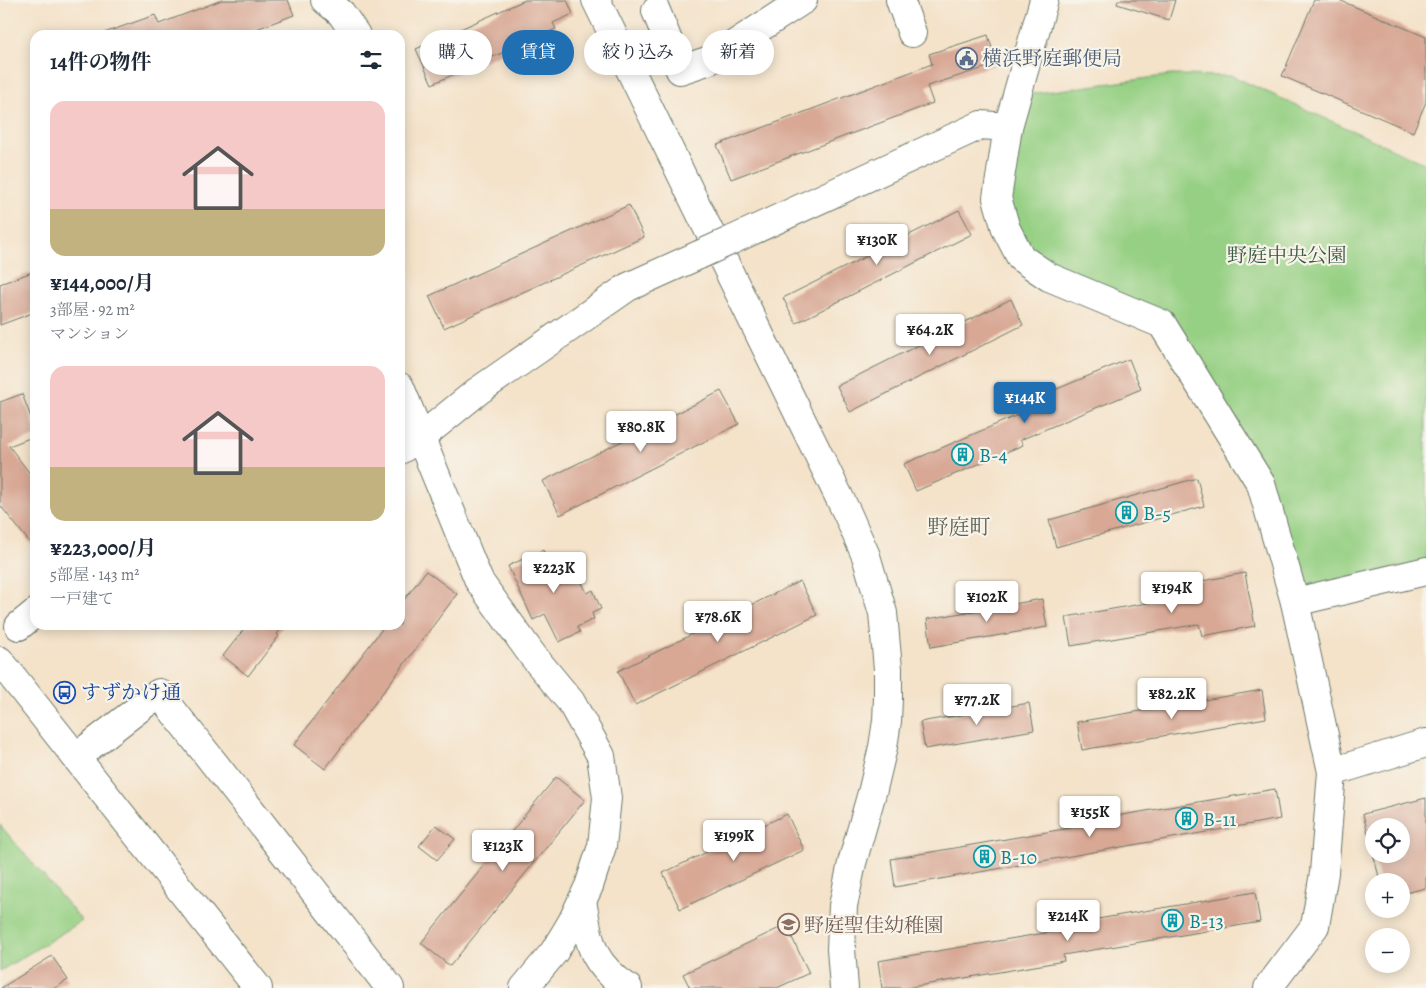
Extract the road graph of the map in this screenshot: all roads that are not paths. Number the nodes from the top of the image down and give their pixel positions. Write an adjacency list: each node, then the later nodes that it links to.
1 (325, 0): 7 (street)
2 (596, 0): 23 (street)
3 (803, 0): 6 (street)
4 (900, 0): 8 (street)
5 (1044, 0): 9 (street)
6 (656, 11)
7 (353, 30)
8 (912, 33)
9 (1008, 127): 11 (street, bridge); 13 (street)
10 (405, 416): 11 (street)
11 (410, 444): 18 (street)
12 (1426, 571): 13 (street)
13 (1295, 602): 17 (street)
14 (0, 661): 16 (street)
15 (1426, 743): 17 (street)
16 (76, 757): 19 (street); 20 (street)
17 (1332, 772): 24 (street)
18 (582, 901): 21 (street); 22 (street)
19 (258, 988)
20 (390, 988)
21 (524, 988)
22 (628, 988)
23 (844, 988)
24 (1268, 988)

